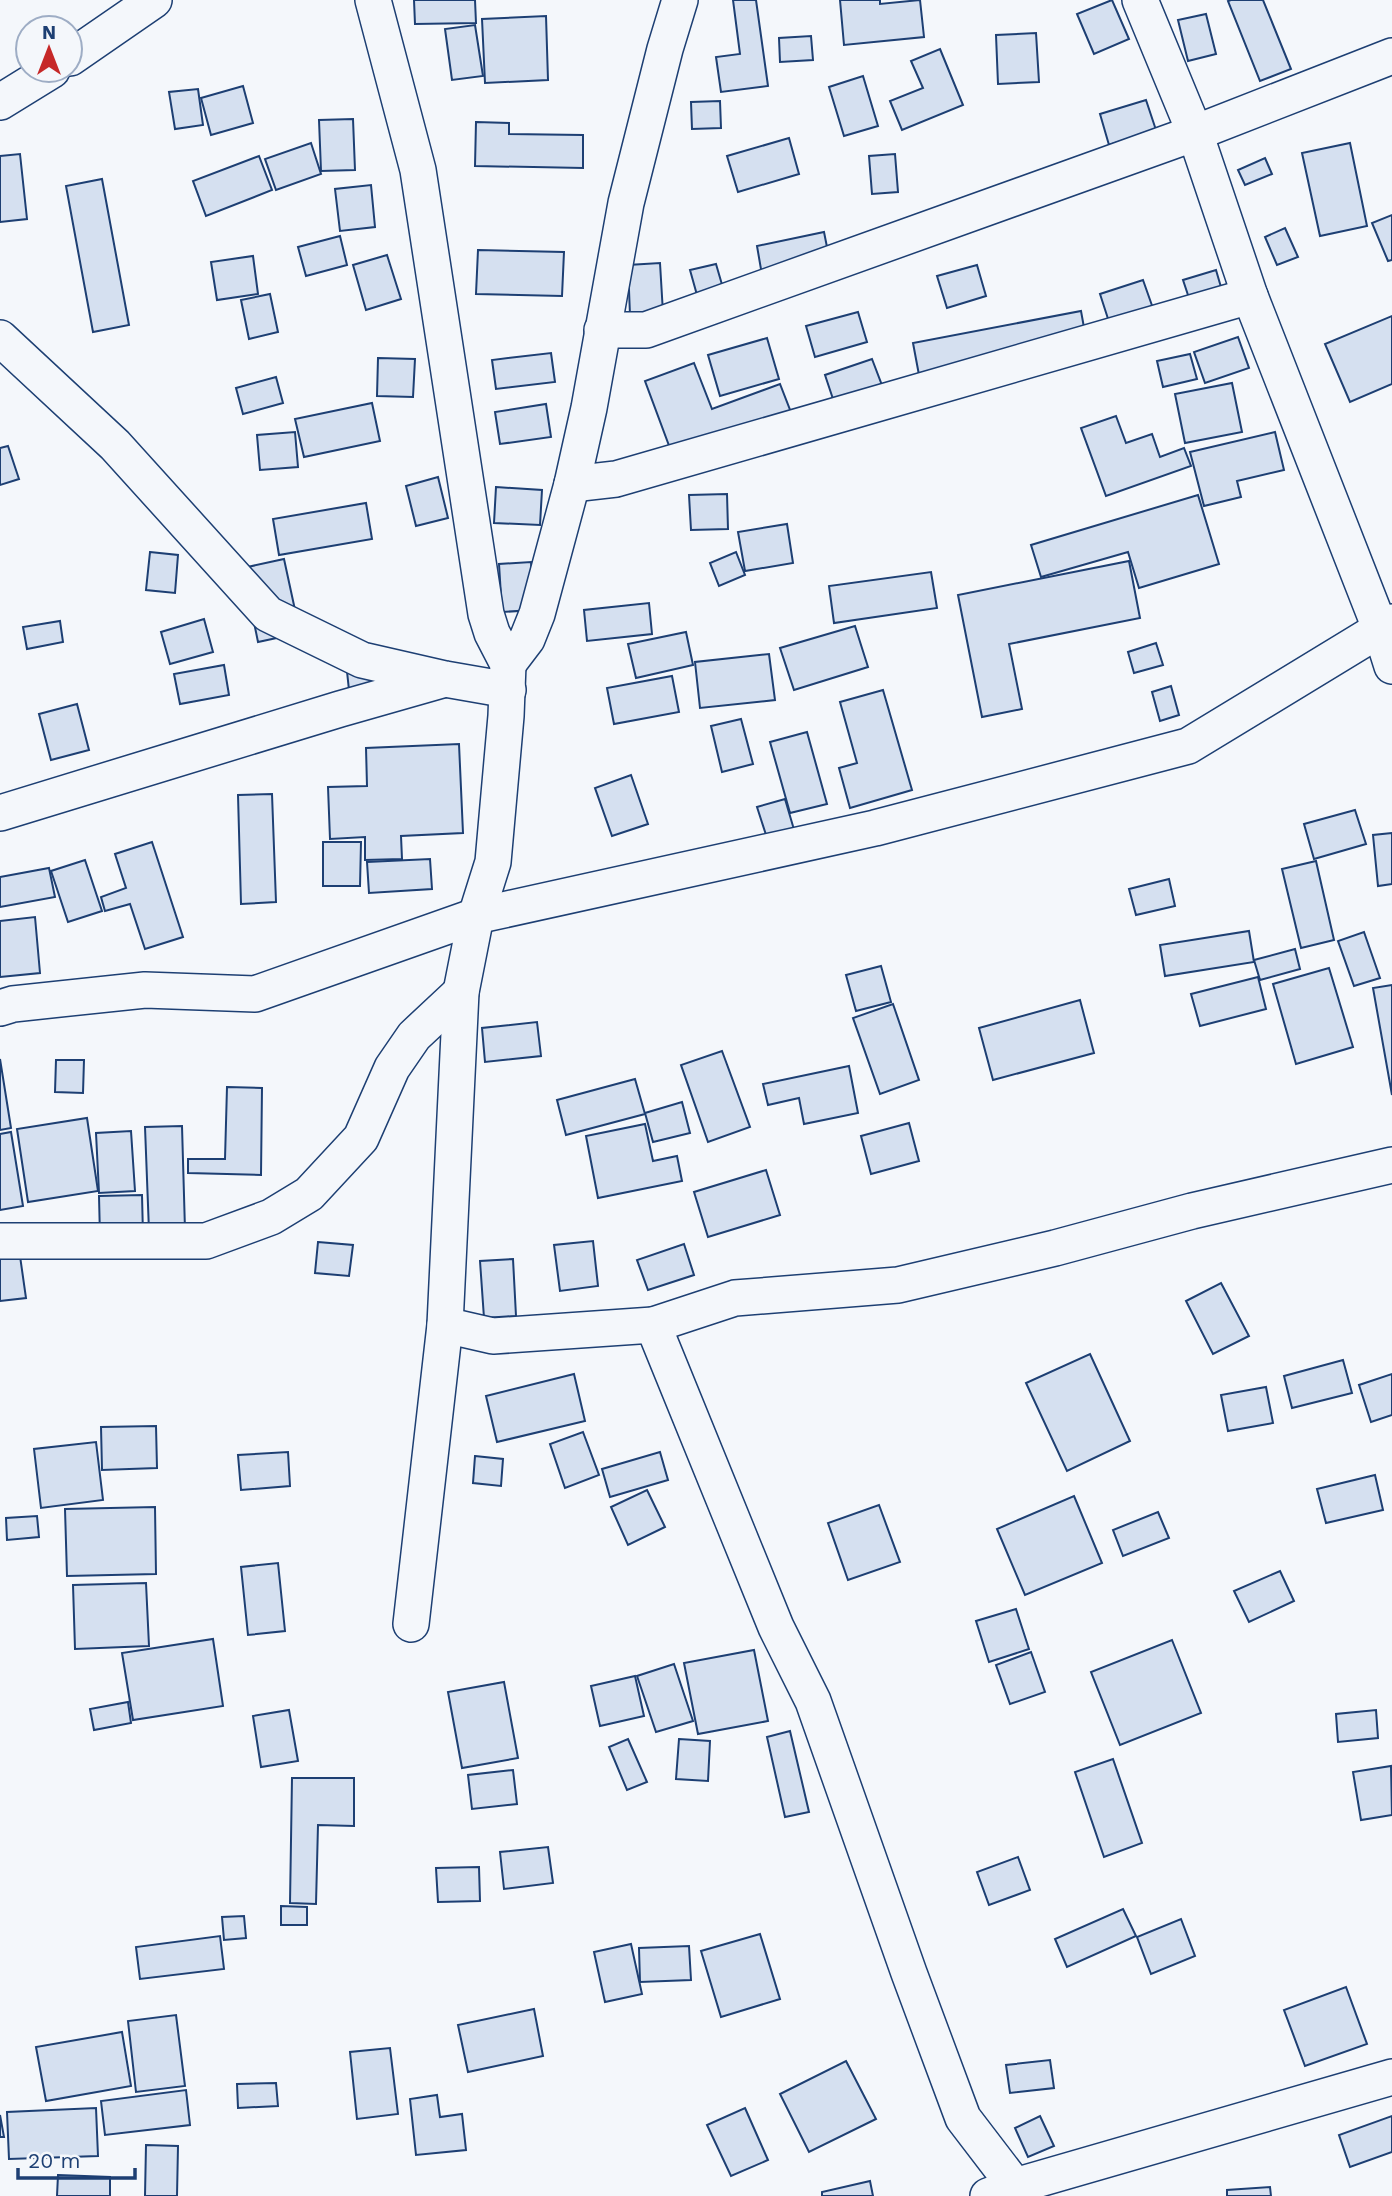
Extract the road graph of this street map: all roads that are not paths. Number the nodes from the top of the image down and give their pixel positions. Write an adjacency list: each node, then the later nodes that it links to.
1 (154, 0): 5 (street)
2 (373, 0): 16 (street)
3 (680, 0): 11 (street)
4 (1140, 0): 9 (street)
5 (84, 48)
6 (1392, 56): 9 (street)
7 (29, 84): 8 (street)
8 (0, 102)
9 (1195, 133): 10 (street); 11 (street)
10 (1250, 296): 13 (street); 14 (street)
11 (602, 330): 13 (street)
12 (0, 338): 17 (street)
13 (572, 484): 16 (street)
14 (1386, 625): 15 (street); 19 (street)
15 (1392, 666)
16 (508, 677): 17 (street); 19 (street)
17 (445, 679): 18 (street)
18 (0, 813)
19 (476, 916): 20 (street); 21 (street)
20 (461, 992): 23 (street); 24 (street)
21 (0, 1008)
22 (1392, 1165): 25 (street)
23 (0, 1241)
24 (445, 1325): 25 (street); 26 (street)
25 (653, 1325): 28 (street)
26 (411, 1624)
27 (1392, 2077): 28 (street)
28 (1001, 2191)

